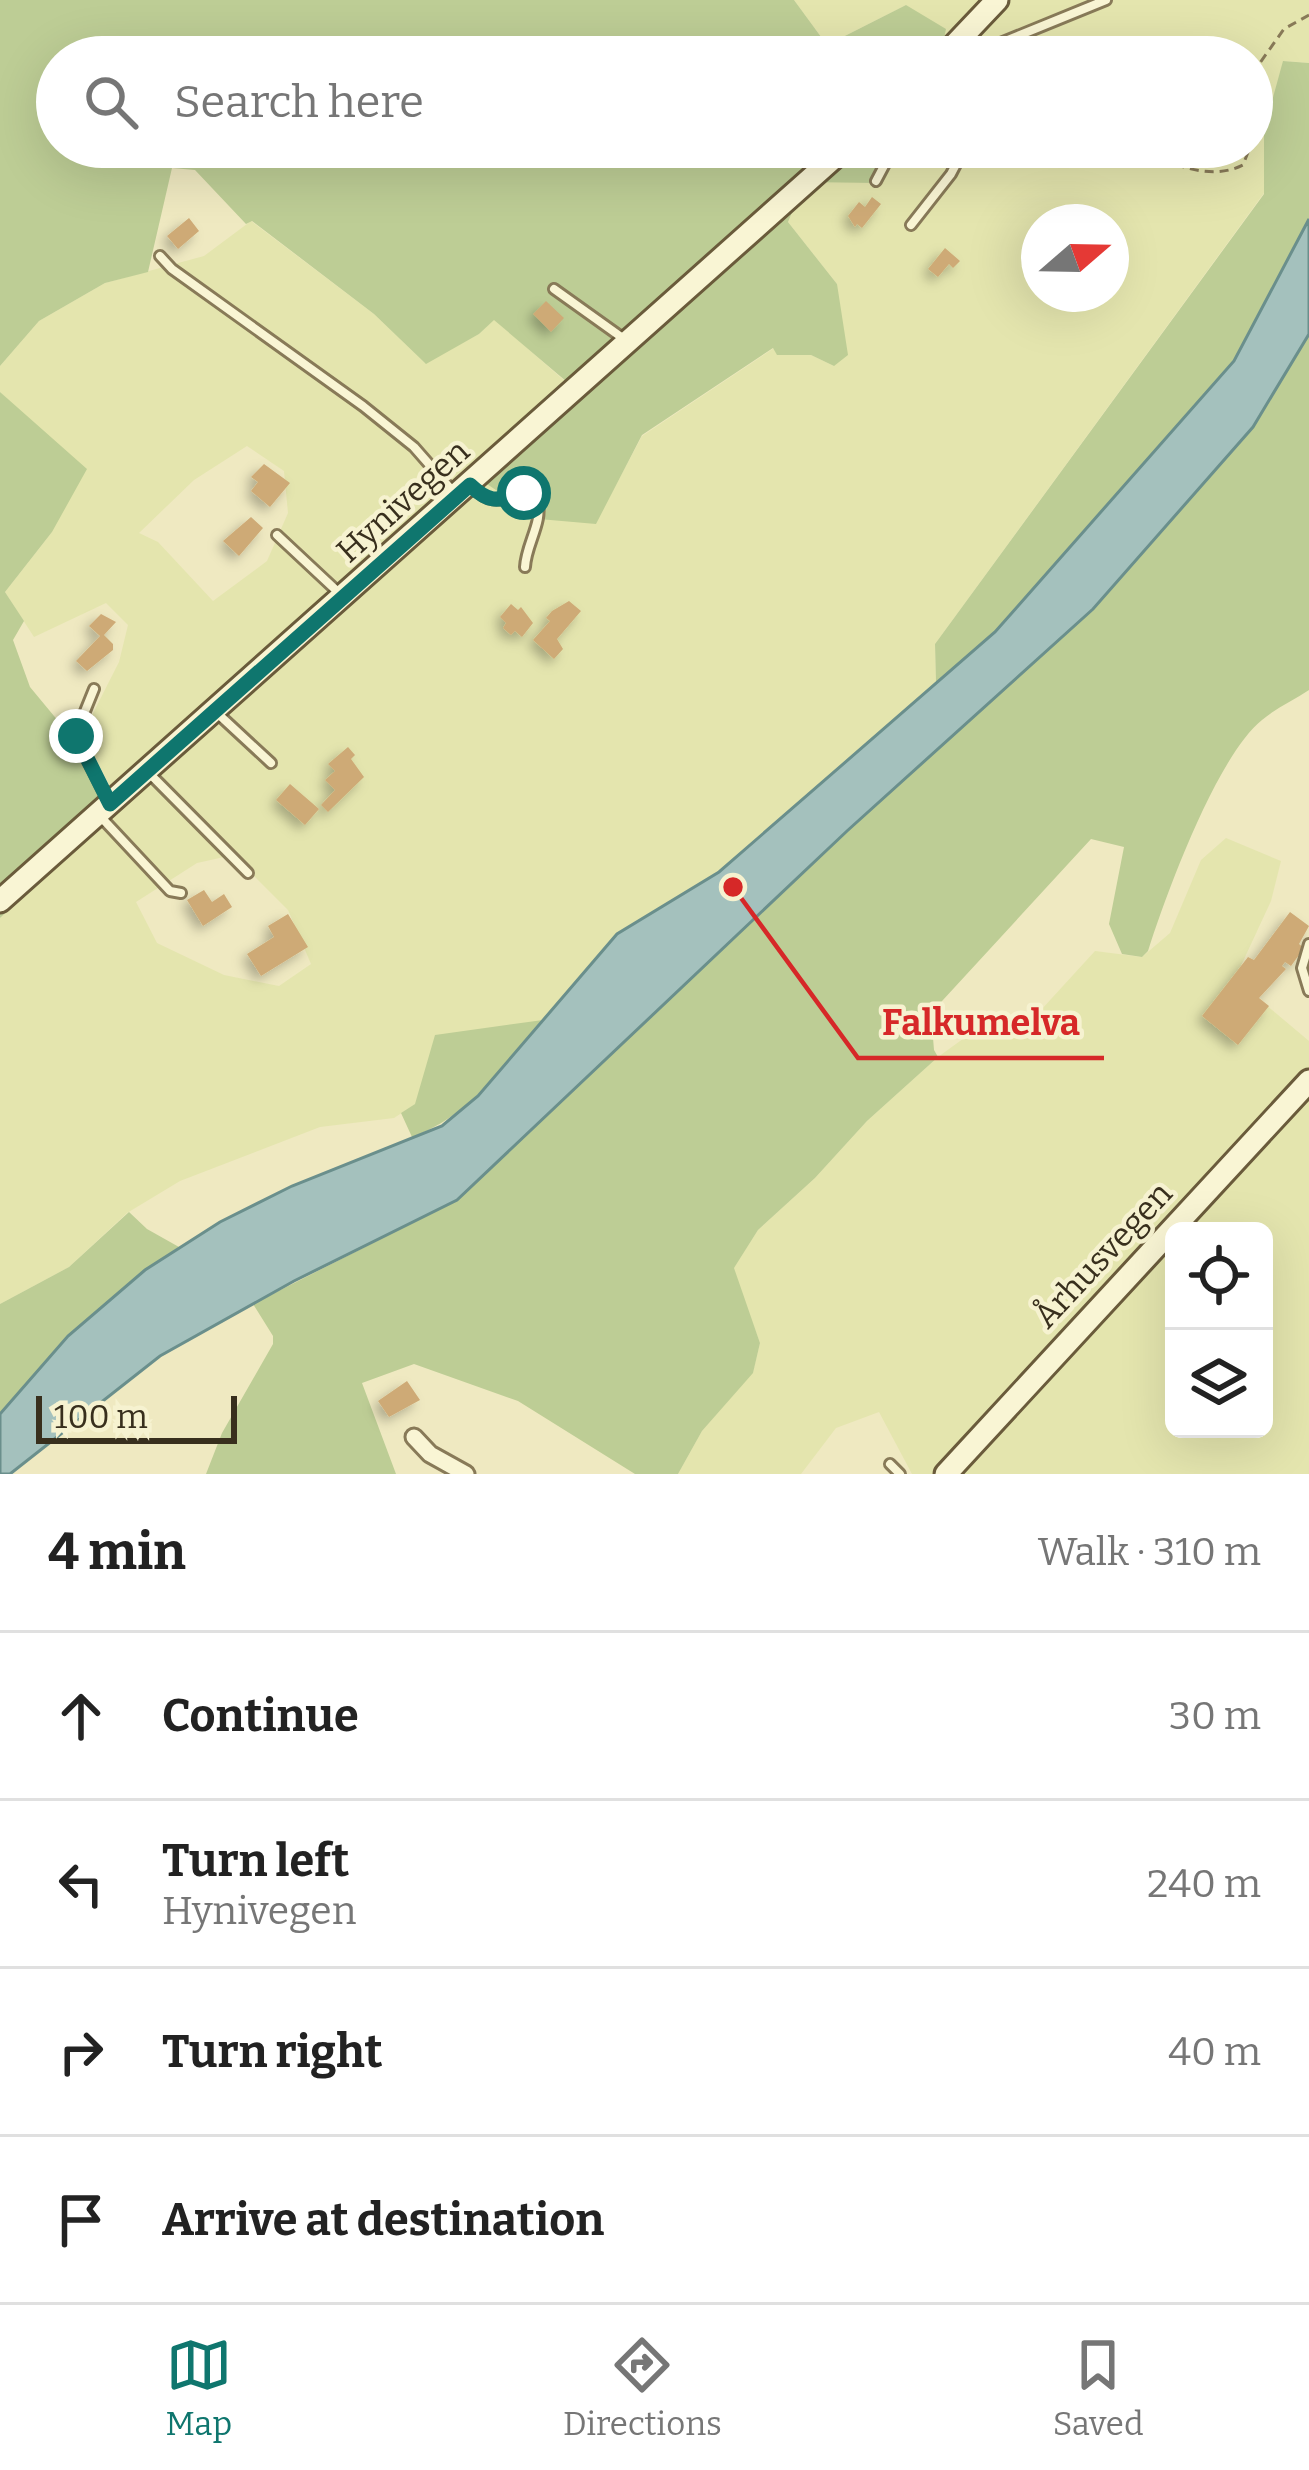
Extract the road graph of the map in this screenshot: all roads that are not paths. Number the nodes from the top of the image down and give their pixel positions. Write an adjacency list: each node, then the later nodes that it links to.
1 (997, 0): 3 (main road)
2 (1106, 0): 4 (lane)
3 (979, 36)
4 (1006, 36)
5 (823, 168): 12 (main road, Hynivegen)
6 (883, 168): 8 (lane)
7 (954, 168): 9 (lane)
8 (876, 182)
9 (911, 225)
10 (160, 256): 13 (lane)
11 (554, 289): 12 (lane)
12 (630, 343): 13 (main road, Hynivegen)
13 (464, 491): 15 (lane); 16 (main road, Hynivegen)
14 (278, 536): 16 (lane)
15 (525, 567)
16 (343, 598): 18 (main road, Hynivegen)
17 (94, 689): 21 (lane)
18 (215, 711): 19 (lane); 20 (main road, Hynivegen)
19 (271, 764)
20 (147, 771): 21 (main road, Hynivegen); 22 (lane)
21 (104, 809): 23 (lane); 24 (main road, Hynivegen)
22 (248, 873)
23 (181, 893)
24 (0, 901)
25 (1309, 944): 26 (lane)
26 (1309, 991)
27 (1309, 1081): 32 (main road, Århusvegen)
28 (414, 1437): 30 (street)
29 (890, 1464): 31 (lane)
30 (466, 1474)
31 (900, 1474)
32 (946, 1474)

